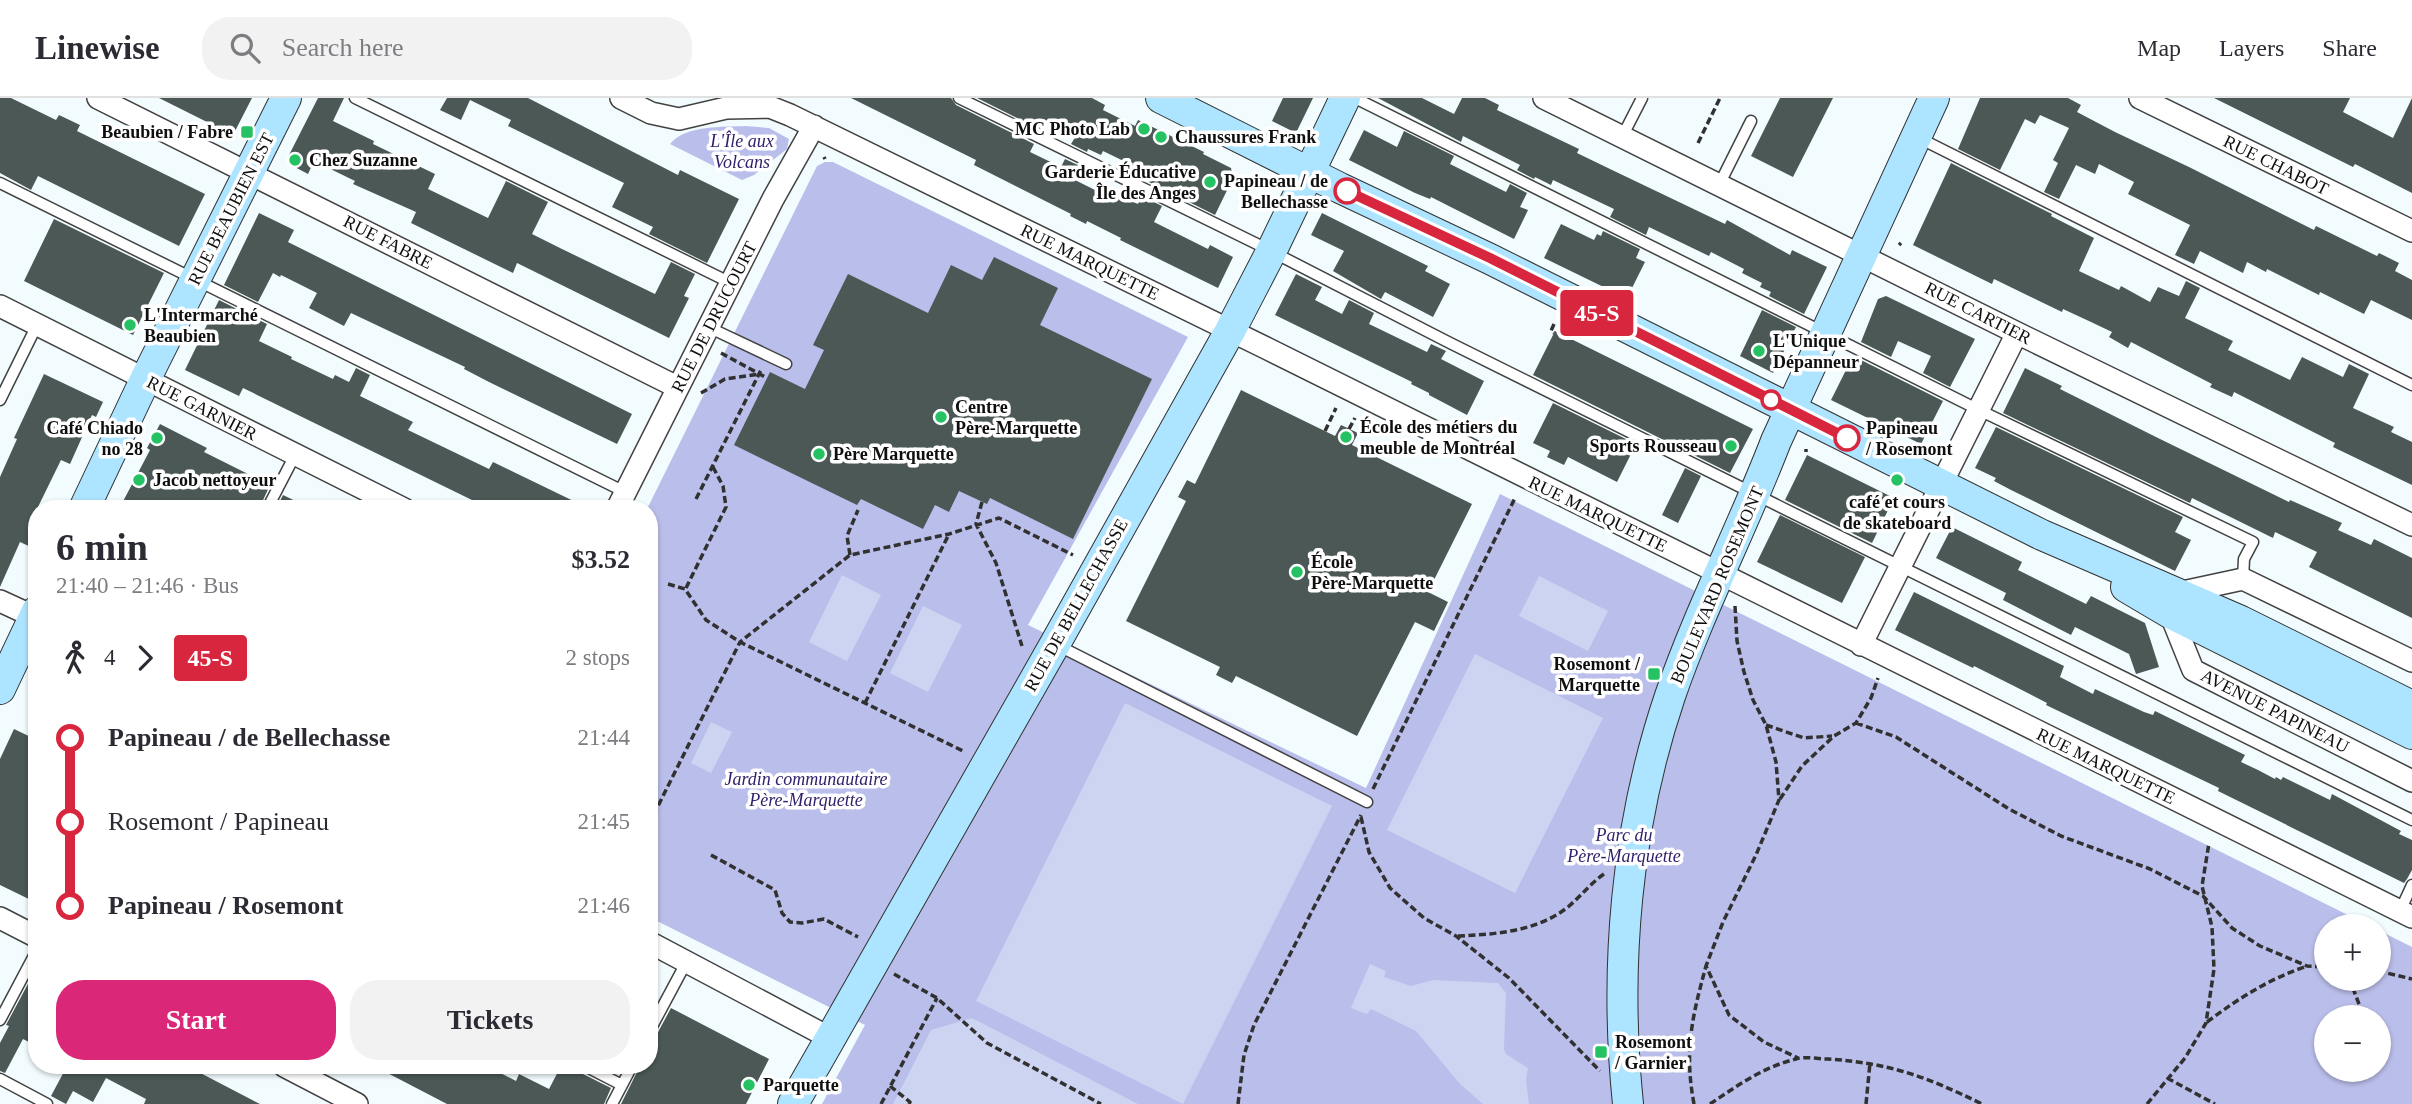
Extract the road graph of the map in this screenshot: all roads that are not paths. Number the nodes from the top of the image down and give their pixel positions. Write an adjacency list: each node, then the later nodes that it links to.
1 (97, 98): 18 (street, RUE FABRE)
2 (286, 98): 18 (main road, RUE BEAUBIEN EST)
3 (355, 98): 25 (lane)
4 (621, 98): 14 (street, RUE MARQUETTE)
5 (959, 98): 22 (lane)
6 (1161, 98): 17 (main road)
7 (1345, 98): 17 (main road, RUE DE BELLECHASSE)
8 (1355, 98): 30 (lane)
9 (1544, 98): 15 (street, RUE CARTIER)
10 (1642, 98): 15 (lane)
11 (1934, 98): 16 (main road, BOULEVARD ROSEMONT)
12 (2140, 98): 21 (street, RUE CHABOT)
13 (1751, 121): 20 (lane)
14 (814, 126): 25 (street, RUE DE DRUCOURT); 29 (street, RUE MARQUETTE)
15 (1622, 137): 20 (street, RUE CARTIER)
16 (1917, 137): 23 (main road, BOULEVARD ROSEMONT); 34 (lane)
17 (1309, 172): 22 (main road, RUE DE BELLECHASSE); 37 (main road)
18 (249, 173): 24 (main road, RUE BEAUBIEN EST); 35 (street, RUE FABRE)
19 (0, 183): 24 (lane)
20 (1719, 185): 23 (street, RUE CARTIER)
21 (2412, 231)
22 (1271, 252): 29 (main road, RUE DE BELLECHASSE); 41 (lane)
23 (1863, 256): 30 (main road, BOULEVARD ROSEMONT); 31 (street, RUE CARTIER)
24 (195, 280): 33 (main road, RUE BEAUBIEN EST); 45 (lane)
25 (731, 283): 28 (street, RUE DE DRUCOURT)
26 (0, 306): 27 (street, RUE GARNIER)
27 (37, 325): 33 (street, RUE GARNIER); 36 (lane)
28 (708, 327): 32 (lane); 35 (street, RUE DE DRUCOURT)
29 (1230, 331): 49 (street, RUE MARQUETTE); 55 (main road, RUE DE BELLECHASSE)
30 (1826, 333): 37 (main road, BOULEVARD ROSEMONT); 38 (lane)
31 (2017, 333): 38 (street); 47 (street, RUE CARTIER)
32 (786, 364)
33 (145, 380): 39 (street, RUE GARNIER); 42 (main road, RUE BEAUBIEN EST)
34 (2412, 385)
35 (677, 387): 46 (street, RUE DE DRUCOURT)
36 (0, 400)
37 (1790, 410): 40 (main road); 41 (main road, BOULEVARD ROSEMONT)
38 (1979, 410): 40 (street); 50 (lane)
39 (295, 455): 43 (lane); 44 (street, RUE GARNIER)
40 (1942, 485): 48 (street); 52 (main road)
41 (1756, 495): 48 (lane); 49 (main road, BOULEVARD ROSEMONT)
42 (88, 500)
43 (272, 500)
44 (386, 500)
45 (619, 500)
46 (621, 500)
47 (2412, 525)
48 (1901, 566): 56 (street); 63 (lane)
49 (1719, 574): 56 (street, RUE MARQUETTE); 83 (main road, BOULEVARD ROSEMONT)
50 (2243, 579): 52 (street); 57 (street)
51 (0, 601): 53 (street)
52 (2174, 603): 59 (main road); 60 (main road); 61 (street, AVENUE PAPINEAU)
53 (28, 612)
54 (28, 631): 58 (main road)
55 (1055, 644): 62 (lane); 73 (main road, RUE DE BELLECHASSE)
56 (1861, 645): 65 (street, RUE MARQUETTE)
57 (2412, 660)
58 (0, 689)
59 (2412, 706)
60 (2412, 734)
61 (2412, 780)
62 (1367, 802)
63 (2412, 820)
64 (2412, 885): 65 (lane)
65 (2406, 914)
66 (0, 918): 67 (street)
67 (28, 932)
68 (658, 946): 69 (street)
69 (687, 961): 71 (lane); 73 (street)
70 (28, 967): 72 (lane)
71 (658, 1015)
72 (0, 1020)
73 (830, 1038): 82 (main road, RUE DE BELLECHASSE)
74 (299, 1074): 80 (street)
75 (601, 1074): 78 (lane)
76 (628, 1074): 78 (lane)
77 (0, 1079): 79 (lane)
78 (622, 1085): 81 (lane)
79 (47, 1104)
80 (357, 1104)
81 (612, 1104)
82 (793, 1104)
83 (1628, 1104)

